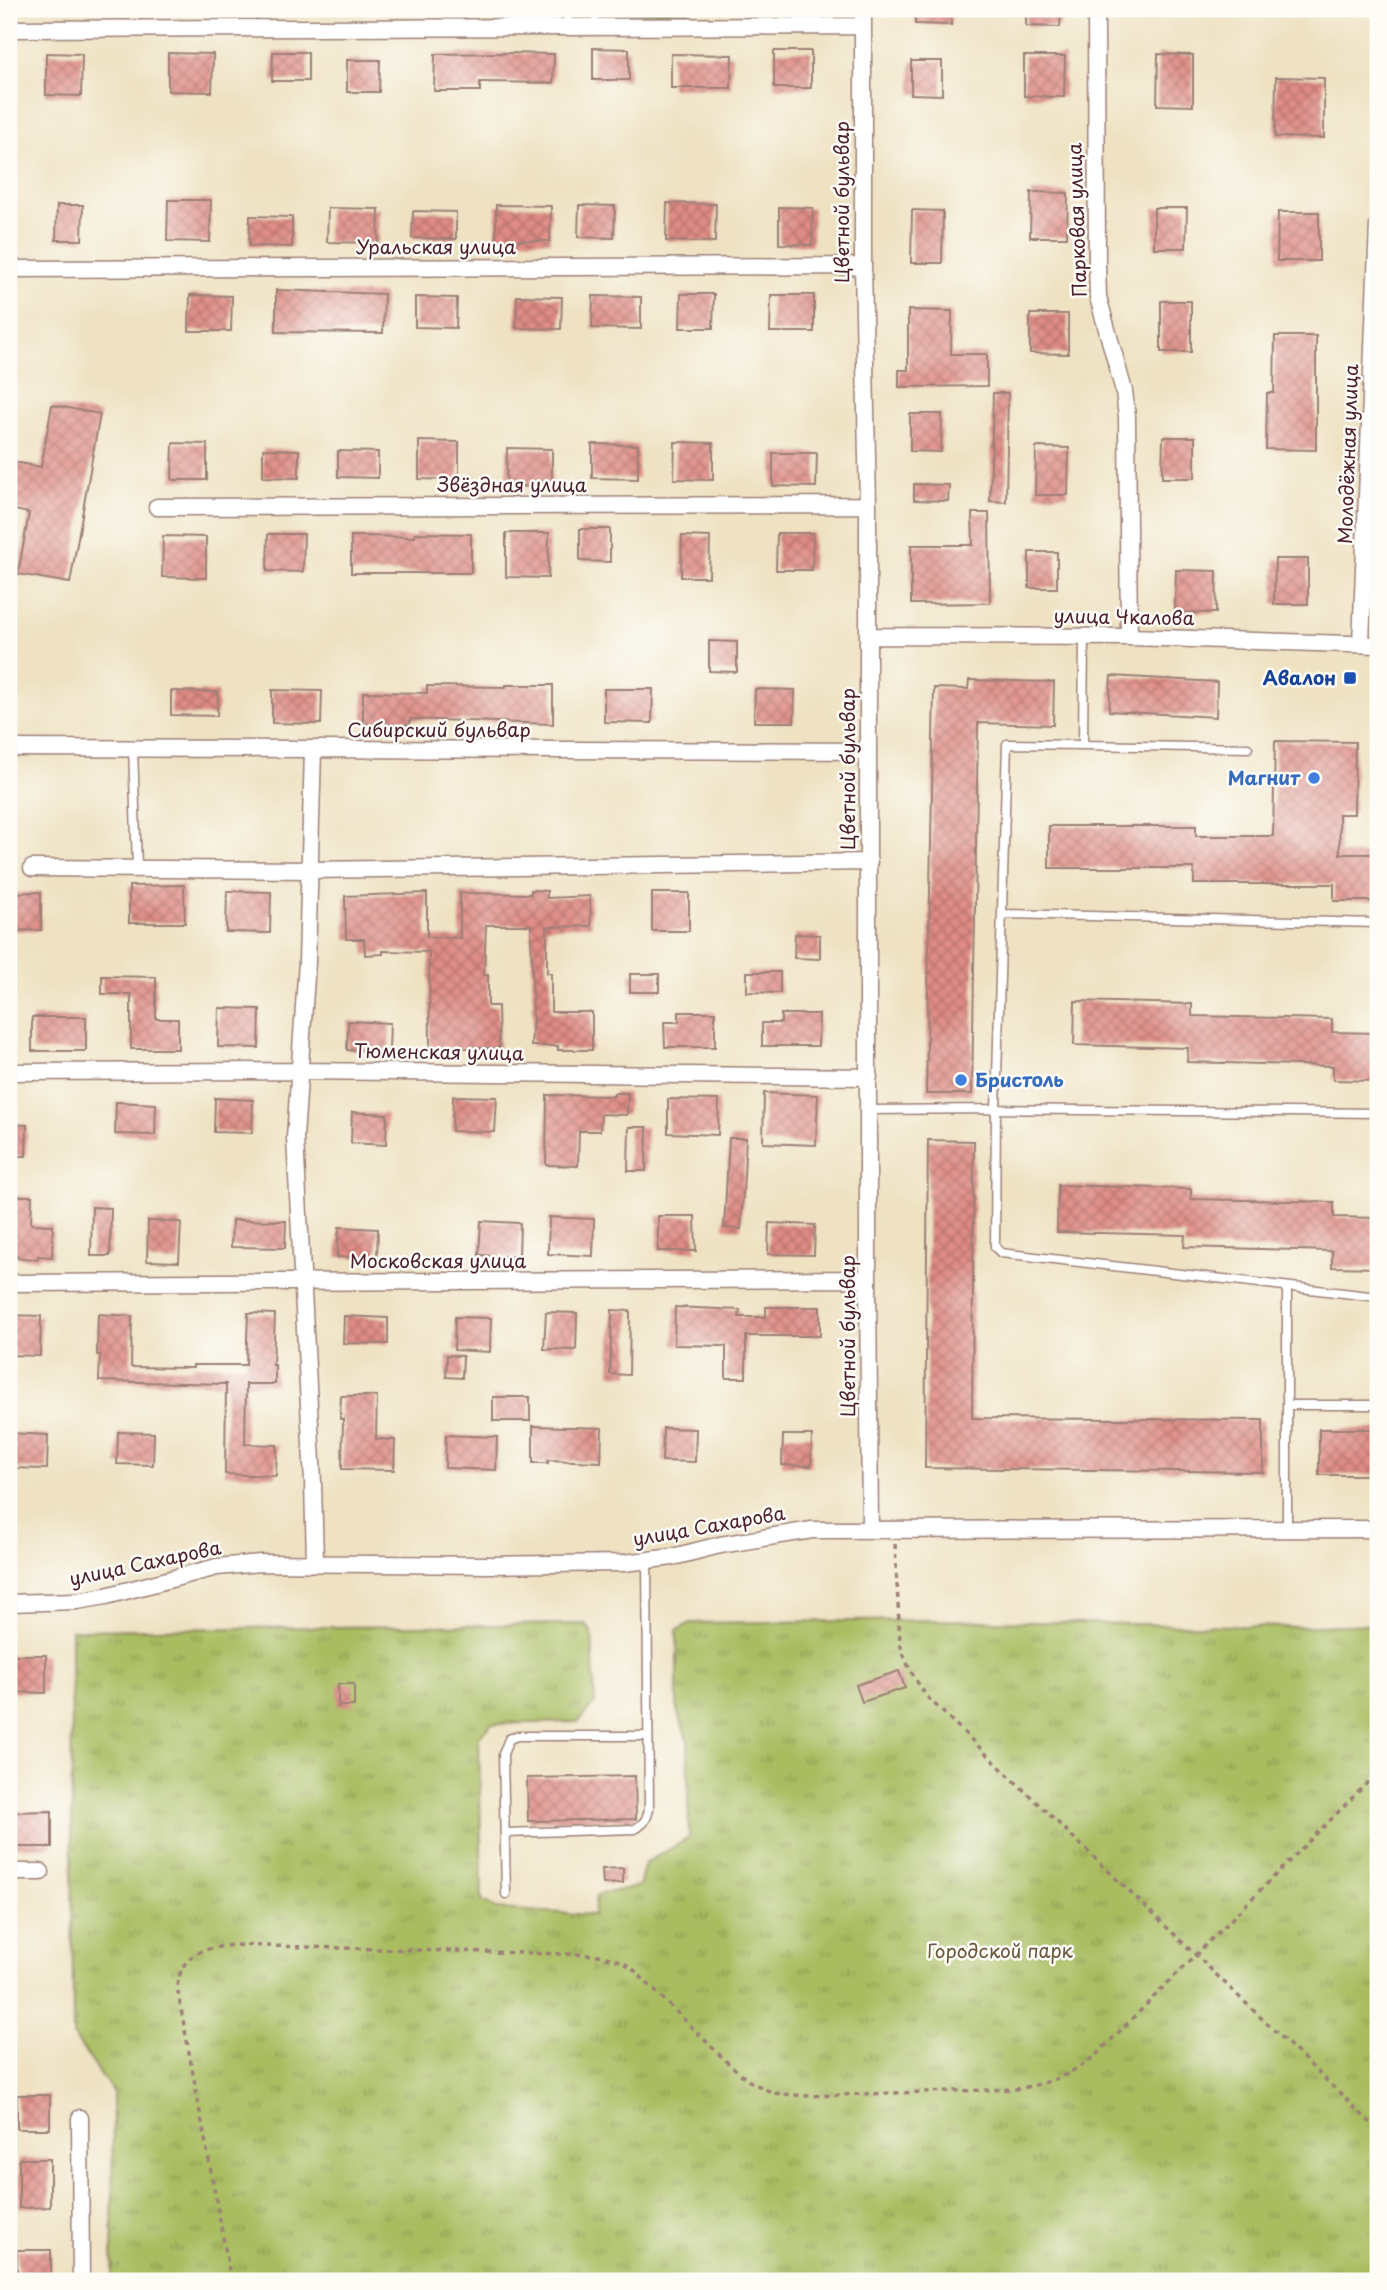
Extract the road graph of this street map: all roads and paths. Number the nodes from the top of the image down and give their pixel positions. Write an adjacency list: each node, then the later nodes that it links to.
1 (568, 9): 5 (lane)
2 (863, 9): 4 (street, Цветной бульвар)
3 (1096, 9): 15 (street, Парковая улица)
4 (862, 26): 5 (street); 8 (street, Цветной бульвар)
5 (568, 27): 6 (street)
6 (9, 29)
7 (1378, 225): 10 (street, Молодёжная улица)
8 (863, 266): 9 (street, Уральская улица); 11 (street, Цветной бульвар)
9 (9, 269)
10 (1375, 382): 16 (street, Молодёжная улица)
11 (868, 505): 12 (street, Звёздная улица); 13 (street, Цветной бульвар)
12 (157, 507)
13 (868, 636): 14 (street, улица Чкалова); 23 (street, Цветной бульвар)
14 (1084, 637): 15 (street, улица Чкалова); 18 (lane)
15 (1129, 637): 16 (street, улица Чкалова)
16 (1361, 643): 17 (street, улица Чкалова)
17 (1378, 645)
18 (1083, 745): 21 (lane); 28 (lane)
19 (133, 747): 20 (street, Сибирский бульвар); 22 (street, Сибирский бульвар); 26 (lane)
20 (9, 748)
21 (1248, 748)
22 (313, 750): 23 (street, Сибирский бульвар); 27 (street)
23 (868, 751): 24 (street, Цветной бульвар)
24 (869, 862): 27 (street); 32 (street, Цветной бульвар)
25 (32, 868): 26 (street)
26 (137, 868): 27 (street)
27 (310, 870): 30 (street)
28 (1003, 914): 29 (lane); 33 (lane)
29 (1378, 923)
30 (298, 1071): 31 (street, Тюменская улица); 32 (street, Тюменская улица); 38 (street)
31 (9, 1072)
32 (869, 1077): 34 (street, Цветной бульвар)
33 (996, 1109): 34 (lane); 35 (lane); 39 (lane)
34 (869, 1110): 36 (street, Цветной бульвар)
35 (1378, 1113)
36 (868, 1279): 38 (street, Московская улица); 43 (street, Цветной бульвар)
37 (9, 1283): 38 (street, Московская улица)
38 (303, 1283): 48 (street)
39 (1287, 1287): 40 (lane); 41 (lane)
40 (1378, 1297)
41 (1288, 1405): 42 (lane); 45 (lane)
42 (1378, 1405)
43 (870, 1529): 44 (street, улица Сахарова); 47 (street, улица Сахарова)
44 (894, 1529): 45 (street, улица Сахарова); 56 (path)
45 (1287, 1529): 46 (street, улица Сахарова)
46 (1378, 1529)
47 (647, 1560): 48 (street, улица Сахарова); 50 (lane)
48 (315, 1562): 49 (street, улица Сахарова)
49 (9, 1602)
50 (648, 1736): 52 (lane); 52 (lane)
51 (1378, 1772): 56 (path)
52 (505, 1833): 55 (lane)
53 (9, 1872): 54 (street)
54 (41, 1872)
55 (506, 1894)
56 (1196, 1955): 58 (path); 60 (path)
57 (80, 2118): 59 (street)
58 (1378, 2130)
59 (81, 2281)
60 (231, 2281)

